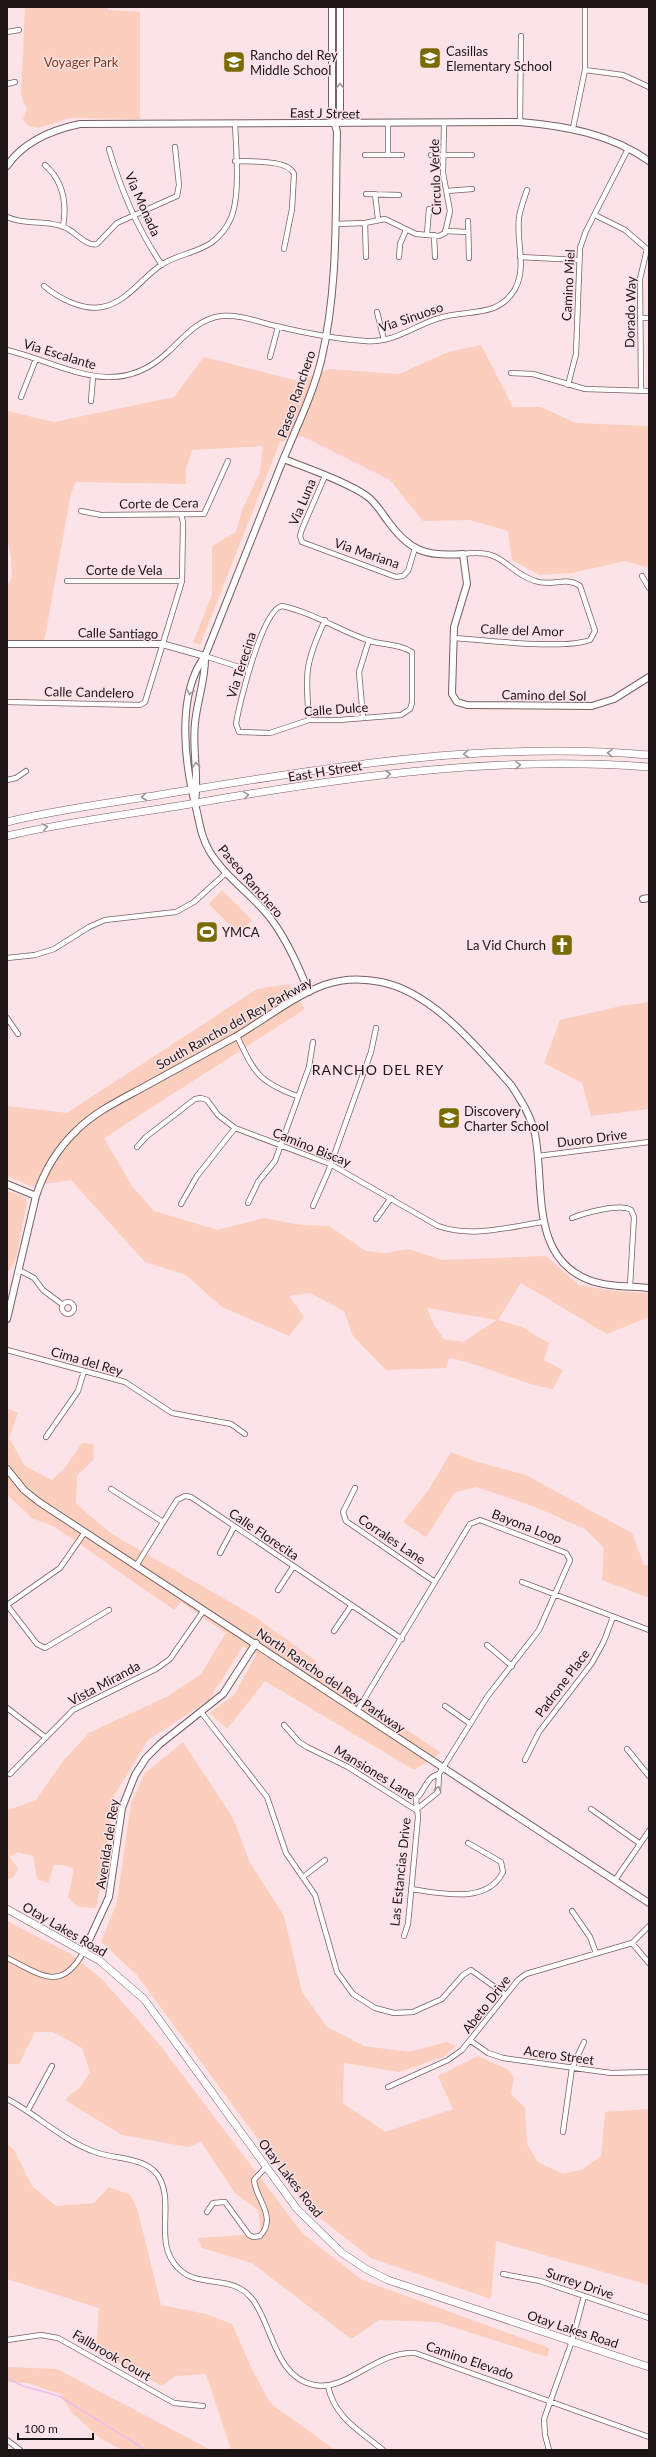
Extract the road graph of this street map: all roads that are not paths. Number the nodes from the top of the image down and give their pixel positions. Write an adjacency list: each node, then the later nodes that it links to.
1 (332, 7): 8 (street, Paseo Ranchero)
2 (340, 7): 6 (street, Paseo Ranchero)
3 (585, 7): 9 (street)
4 (19, 30): 5 (street)
5 (7, 32)
6 (340, 32): 8 (street); 16 (street, Paseo Ranchero, one-way to 6)
7 (521, 36): 13 (street)
8 (331, 69): 16 (street, Paseo Ranchero)
9 (585, 70): 12 (street); 18 (street)
10 (14, 82): 11 (street)
11 (7, 84)
12 (649, 87)
13 (520, 122): 15 (street, East J Street); 18 (street, East J Street)
14 (235, 123): 16 (street, East J Street); 28 (street); 31 (street, East J Street)
15 (444, 123): 17 (street, East J Street); 23 (street, Circulo Verde)
16 (336, 124): 17 (street, East J Street); 45 (street, Paseo Ranchero)
17 (388, 124): 25 (street)
18 (573, 128): 21 (street, East J Street)
19 (175, 147): 39 (street)
20 (109, 149): 39 (street, Via Monada)
21 (628, 149): 29 (street, East J Street); 40 (street, Camino Miel)
22 (431, 154): 23 (street)
23 (444, 154): 27 (street); 34 (street, Circulo Verde)
24 (365, 155): 25 (street)
25 (388, 155): 26 (street)
26 (402, 155)
27 (472, 155)
28 (235, 161): 52 (street); 59 (street)
29 (649, 162)
30 (45, 165): 46 (street)
31 (7, 166)
32 (472, 189): 34 (street)
33 (527, 190): 56 (street, Via Sinuoso)
34 (447, 191): 48 (street, Circulo Verde)
35 (366, 194): 36 (street)
36 (375, 194): 37 (street); 42 (street)
37 (399, 195)
38 (429, 209): 50 (street)
39 (132, 214): 46 (street); 59 (street, Via Monada)
40 (595, 214): 58 (street, Camino Miel); 62 (street, Dorado Way)
41 (7, 217): 46 (street)
42 (378, 219): 44 (street); 47 (street, Circulo Verde)
43 (468, 221): 49 (street)
44 (365, 223): 45 (street); 53 (street)
45 (334, 224): 65 (street, Paseo Ranchero)
46 (63, 226)
47 (406, 230): 50 (street, Circulo Verde); 54 (street)
48 (445, 231): 49 (street); 51 (street, Circulo Verde)
49 (468, 232): 57 (street)
50 (427, 234): 51 (street, Circulo Verde)
51 (434, 235): 55 (street)
52 (284, 248)
53 (366, 257)
54 (399, 257)
55 (435, 257)
56 (520, 257): 58 (street); 66 (street, Via Sinuoso)
57 (469, 258)
58 (578, 260): 72 (street, Camino Miel)
59 (162, 265): 60 (street)
60 (44, 286)
61 (377, 312): 66 (street)
62 (640, 318): 63 (street); 73 (street, Dorado Way)
63 (649, 318)
64 (278, 327): 65 (street, Via Escalante); 68 (street); 71 (street, Via Escalante)
65 (326, 335): 66 (street, Via Sinuoso); 77 (street, Paseo Ranchero)
66 (384, 340)
67 (7, 350): 69 (street, Via Escalante)
68 (270, 357)
69 (36, 359): 71 (street, Via Escalante); 75 (street)
70 (511, 373): 72 (street)
71 (93, 377): 76 (street)
72 (568, 385): 73 (street)
73 (641, 391): 74 (street)
74 (649, 391)
75 (20, 397)
76 (91, 401)
77 (284, 459): 79 (street); 94 (street, Paseo Ranchero)
78 (228, 461): 81 (street, Corte de Cera)
79 (325, 476): 82 (street, Via Luna); 83 (street)
80 (81, 511): 81 (street, Corte de Cera)
81 (181, 514): 87 (street, Calle Candelero)
82 (300, 536): 83 (street, Via Mariana)
83 (415, 548): 84 (street)
84 (463, 554): 90 (street); 90 (street, Calle del Amor)
85 (642, 576): 88 (street)
86 (67, 581): 87 (street, Corte de Vela)
87 (182, 581): 93 (street, Calle Candelero)
88 (649, 588)
89 (325, 620): 91 (street); 95 (street, Via Terecina); 99 (street)
90 (453, 638): 96 (street, Camino del Sol)
91 (369, 640): 98 (street); 98 (street, Calle Dulce)
92 (7, 644): 93 (street, Calle Santiago)
93 (162, 644): 94 (street, Calle Santiago); 97 (street, Calle Candelero)
94 (205, 656): 95 (street, Calle Santiago); 105 (street, Paseo Ranchero, one-way to 94); 105 (street, Paseo Ranchero, one-way to 105)
95 (248, 670): 100 (street, Via Terecina)
96 (649, 677)
97 (7, 702)
98 (363, 718): 99 (street, Calle Dulce)
99 (309, 720): 100 (street, Calle Dulce)
100 (239, 732)
101 (649, 754): 105 (main road, East H Street, one-way to 105)
102 (649, 767): 106 (main road, East H Street, one-way to 102)
103 (26, 771): 104 (street)
104 (7, 780)
105 (194, 789): 106 (street, Paseo Ranchero); 107 (main road, East H Street, one-way to 107)
106 (194, 804): 108 (main road, East H Street, one-way to 106); 109 (street, Paseo Ranchero)
107 (7, 822)
108 (7, 836)
109 (226, 874): 110 (street); 111 (street, Paseo Ranchero)
110 (7, 958)
111 (309, 992): 115 (street, South Rancho del Rey Parkway); 122 (street, South Rancho del Rey Parkway)
112 (7, 1018): 114 (street)
113 (376, 1028): 123 (street)
114 (18, 1034)
115 (237, 1036): 117 (street); 125 (street, South Rancho del Rey Parkway)
116 (313, 1042): 117 (street)
117 (297, 1096): 120 (street)
118 (235, 1128): 120 (street, Camino Biscay); 121 (street, Camino Biscay); 128 (street)
119 (649, 1142): 122 (street, Duoro Drive)
120 (279, 1146): 123 (street, Camino Biscay); 127 (street)
121 (137, 1147)
122 (538, 1156): 132 (street, South Rancho del Rey Parkway)
123 (330, 1164): 126 (street, Camino Biscay); 129 (street)
124 (7, 1184): 125 (street)
125 (36, 1196): 133 (street)
126 (391, 1198): 131 (street); 132 (street, Camino Biscay)
127 (248, 1203)
128 (181, 1204)
129 (312, 1206)
130 (572, 1218): 134 (street)
131 (376, 1219)
132 (543, 1222): 134 (street, South Rancho del Rey Parkway)
133 (19, 1270): 136 (street); 137 (street)
134 (630, 1286): 135 (street, South Rancho del Rey Parkway)
135 (649, 1288)
136 (63, 1305)
137 (7, 1319)
138 (7, 1350): 139 (street, Cima del Rey)
139 (84, 1371): 140 (street, Cima del Rey); 141 (street)
140 (245, 1434)
141 (46, 1437)
142 (7, 1469): 147 (street, North Rancho del Rey Parkway)
143 (355, 1488): 151 (street, Corrales Lane)
144 (111, 1489): 145 (street)
145 (163, 1522): 146 (street, Calle Florecita); 149 (street, Calle Florecita)
146 (234, 1527): 148 (street); 150 (street, Calle Florecita)
147 (85, 1532): 149 (street, North Rancho del Rey Parkway); 155 (street)
148 (220, 1553)
149 (136, 1566): 158 (street, North Rancho del Rey Parkway)
150 (293, 1567): 153 (street); 156 (street, Calle Florecita)
151 (435, 1582): 154 (street, Bayona Loop); 162 (street, Bayona Loop)
152 (522, 1582): 154 (street)
153 (278, 1590)
154 (556, 1594): 159 (street); 165 (street, Bayona Loop)
155 (7, 1605): 157 (street)
156 (351, 1606): 161 (street); 162 (street, Calle Florecita)
157 (110, 1610)
158 (204, 1610): 163 (street, North Rancho del Rey Parkway); 172 (street, Vista Miranda)
159 (613, 1617): 160 (street); 174 (street, Padrone Place)
160 (649, 1630)
161 (334, 1631)
162 (402, 1639): 168 (street, Bayona Loop)
163 (256, 1643): 168 (street, North Rancho del Rey Parkway); 169 (street, Avenida del Rey)
164 (487, 1646): 165 (street)
165 (512, 1666): 170 (street, Bayona Loop)
166 (445, 1706): 170 (street)
167 (7, 1708): 172 (street)
168 (357, 1711): 175 (street, North Rancho del Rey Parkway)
169 (201, 1712): 187 (street); 196 (street, Avenida del Rey)
170 (469, 1723): 175 (street, Bayona Loop)
171 (284, 1725): 182 (street, Mansiones Lane)
172 (45, 1737): 176 (street, Vista Miranda)
173 (627, 1749): 178 (street)
174 (525, 1760)
175 (443, 1768): 177 (street, Las Estancias Drive); 188 (street, North Rancho del Rey Parkway)
176 (10, 1774)
177 (439, 1774): 179 (street, Las Estancias Drive); 180 (street, Las Estancias Drive, one-way to 177)
178 (649, 1776)
179 (422, 1794): 180 (street); 182 (street, Las Estancias Drive)
180 (430, 1798): 182 (street, Las Estancias Drive)
181 (591, 1809): 185 (street)
182 (416, 1810): 189 (street, Las Estancias Drive)
183 (649, 1830): 185 (street)
184 (468, 1843): 189 (street)
185 (639, 1843): 188 (street)
186 (325, 1860): 187 (street)
187 (302, 1877): 200 (street)
188 (615, 1880): 190 (street, North Rancho del Rey Parkway)
189 (411, 1889): 194 (street, Las Estancias Drive)
190 (649, 1903)
191 (7, 1909): 196 (main road, Otay Lakes Road)
192 (572, 1911): 197 (street)
193 (649, 1926): 195 (street, Abeto Drive)
194 (404, 1936)
195 (632, 1943): 197 (street, Abeto Drive); 199 (street)
196 (84, 1951): 198 (street); 210 (main road, Otay Lakes Road)
197 (596, 1953): 200 (street, Abeto Drive)
198 (7, 1958)
199 (649, 1963)
200 (506, 1995): 201 (street, Abeto Drive)
201 (471, 2041): 204 (street, Acero Street); 206 (street, Abeto Drive)
202 (584, 2042): 204 (street)
203 (52, 2066): 208 (street)
204 (572, 2068): 205 (street, Acero Street); 209 (street)
205 (649, 2072)
206 (388, 2087)
207 (7, 2099): 208 (street, Camino Elevado)
208 (28, 2110): 218 (street, Camino Elevado)
209 (563, 2132)
210 (266, 2167): 211 (street); 216 (main road, Otay Lakes Road)
211 (207, 2212)
212 (503, 2274): 213 (street, Surrey Drive)
213 (584, 2296): 214 (street, Surrey Drive); 216 (street)
214 (649, 2318)
215 (7, 2340): 220 (street, Fallbrook Court)
216 (572, 2341): 217 (main road, Otay Lakes Road); 219 (street)
217 (649, 2367)
218 (328, 2386): 219 (street, Camino Elevado); 224 (street)
219 (550, 2401): 221 (street, Camino Elevado); 225 (street)
220 (203, 2406)
221 (649, 2437)
222 (7, 2440): 223 (street)
223 (20, 2450)
224 (383, 2450)
225 (549, 2450)

